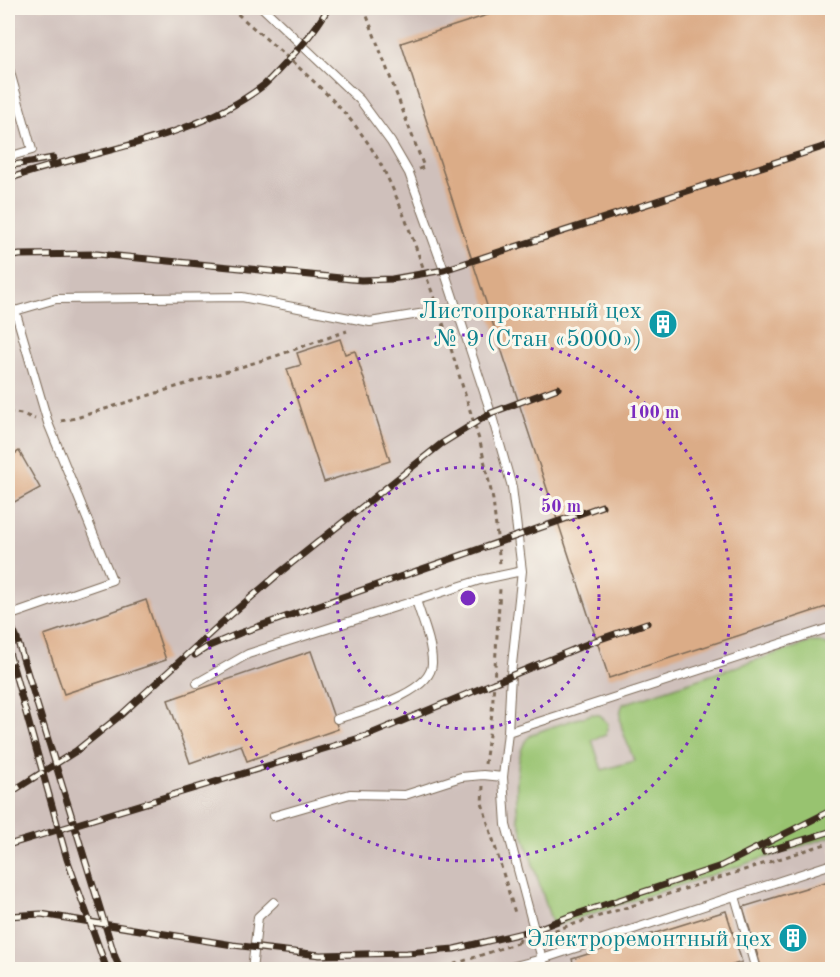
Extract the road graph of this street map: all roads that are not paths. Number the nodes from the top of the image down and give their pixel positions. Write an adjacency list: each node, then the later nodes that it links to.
1 (263, 8): 4 (lane)
2 (8, 64): 3 (lane)
3 (8, 157)
4 (456, 308): 5 (lane); 6 (lane)
5 (11, 311): 8 (lane)
6 (522, 571): 7 (lane); 12 (lane)
7 (416, 600): 10 (lane); 11 (lane)
8 (8, 616)
9 (832, 627): 12 (lane)
10 (197, 683)
11 (336, 719)
12 (508, 732): 13 (lane)
13 (503, 777): 14 (lane); 18 (lane)
14 (274, 816)
15 (832, 864): 16 (lane)
16 (735, 896): 18 (lane); 22 (lane)
17 (274, 902): 19 (lane)
18 (542, 959): 20 (lane); 21 (lane)
19 (252, 969)
20 (500, 969)
21 (545, 969)
22 (756, 969)

